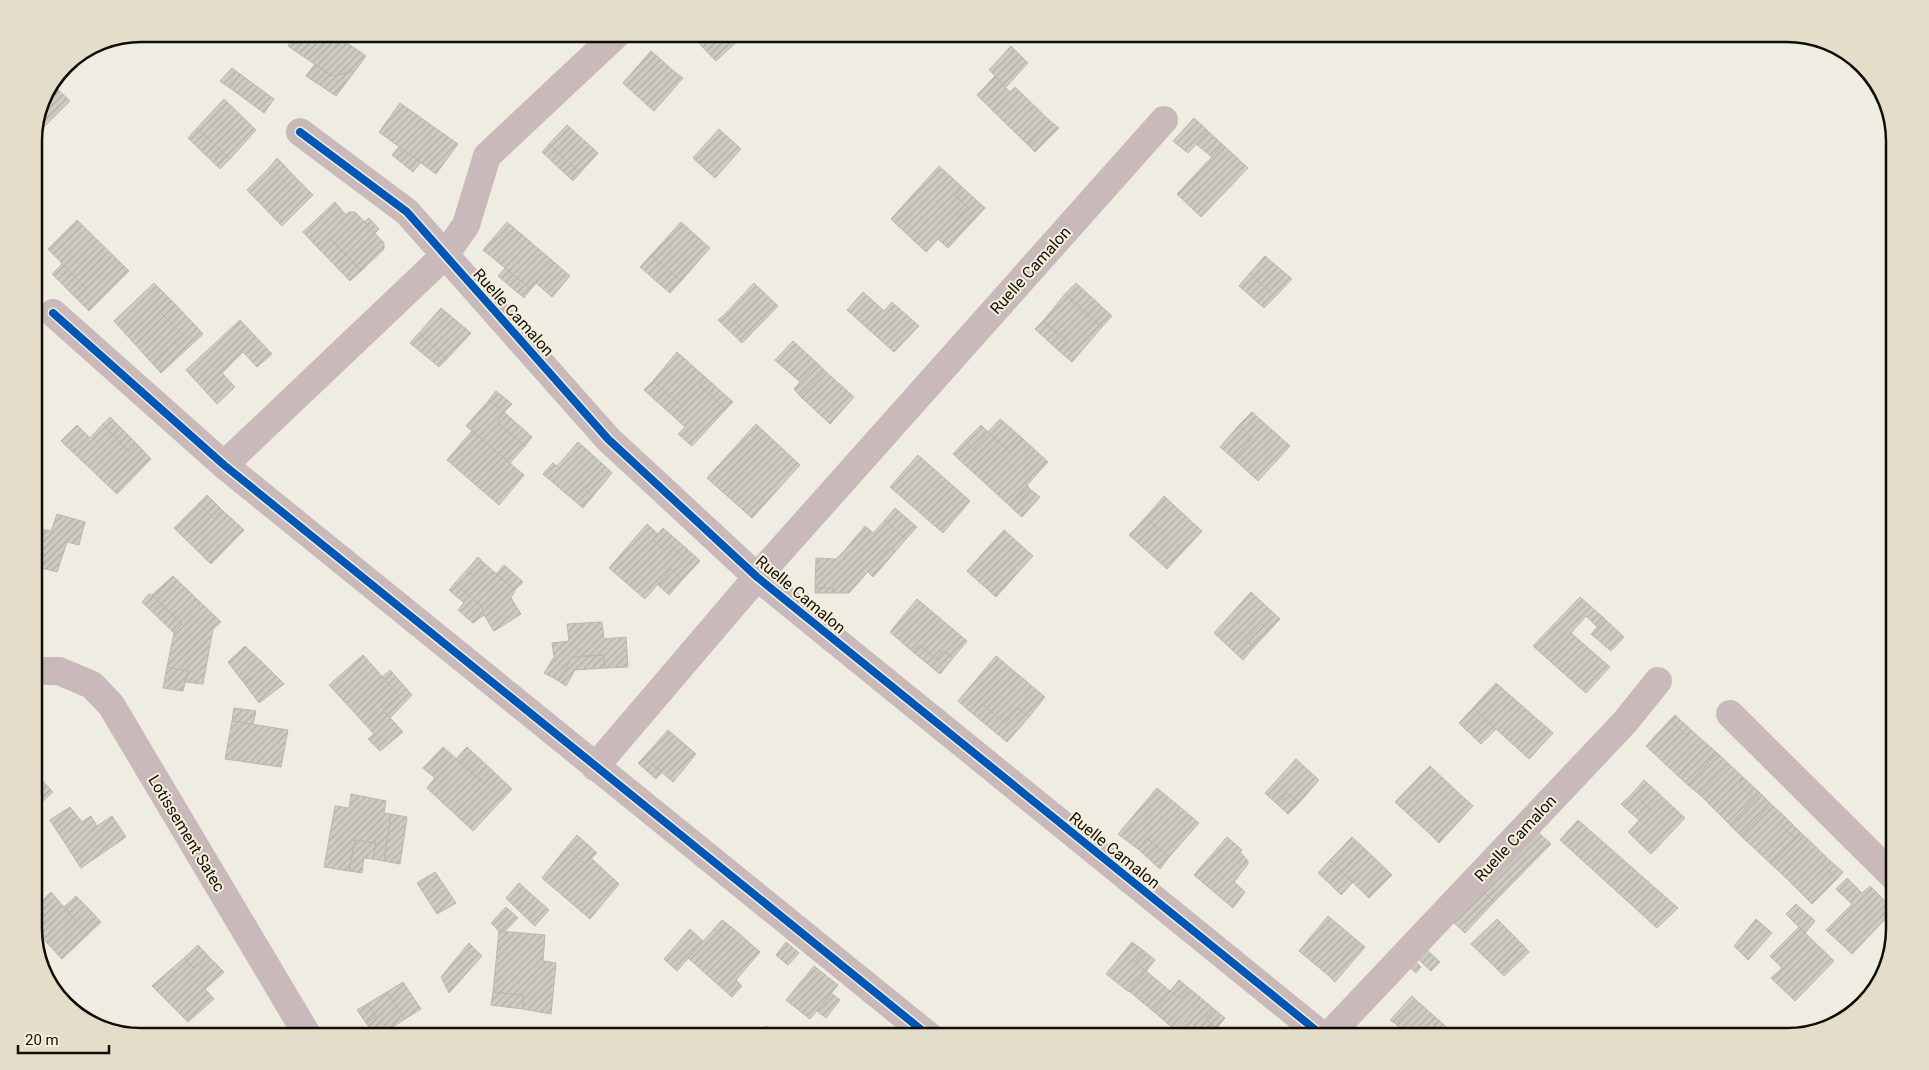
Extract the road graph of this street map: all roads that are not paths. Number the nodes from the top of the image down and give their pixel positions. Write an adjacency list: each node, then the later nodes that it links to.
1 (608, 43): 4 (street)
2 (1164, 120): 7 (street, Ruelle Camalon)
3 (300, 132): 4 (street, Ruelle Camalon)
4 (445, 255): 6 (street); 7 (street, Ruelle Camalon)
5 (53, 313): 6 (street)
6 (224, 466): 11 (street)
7 (757, 577): 11 (street, Ruelle Camalon); 15 (street, Ruelle Camalon)
8 (43, 671): 13 (street, Lotissement Satec)
9 (1658, 681): 16 (street, Ruelle Camalon)
10 (1730, 714): 12 (street)
11 (595, 767): 14 (street)
12 (1886, 869)
13 (303, 1028)
14 (919, 1028)
15 (1313, 1028)
16 (1336, 1028)

